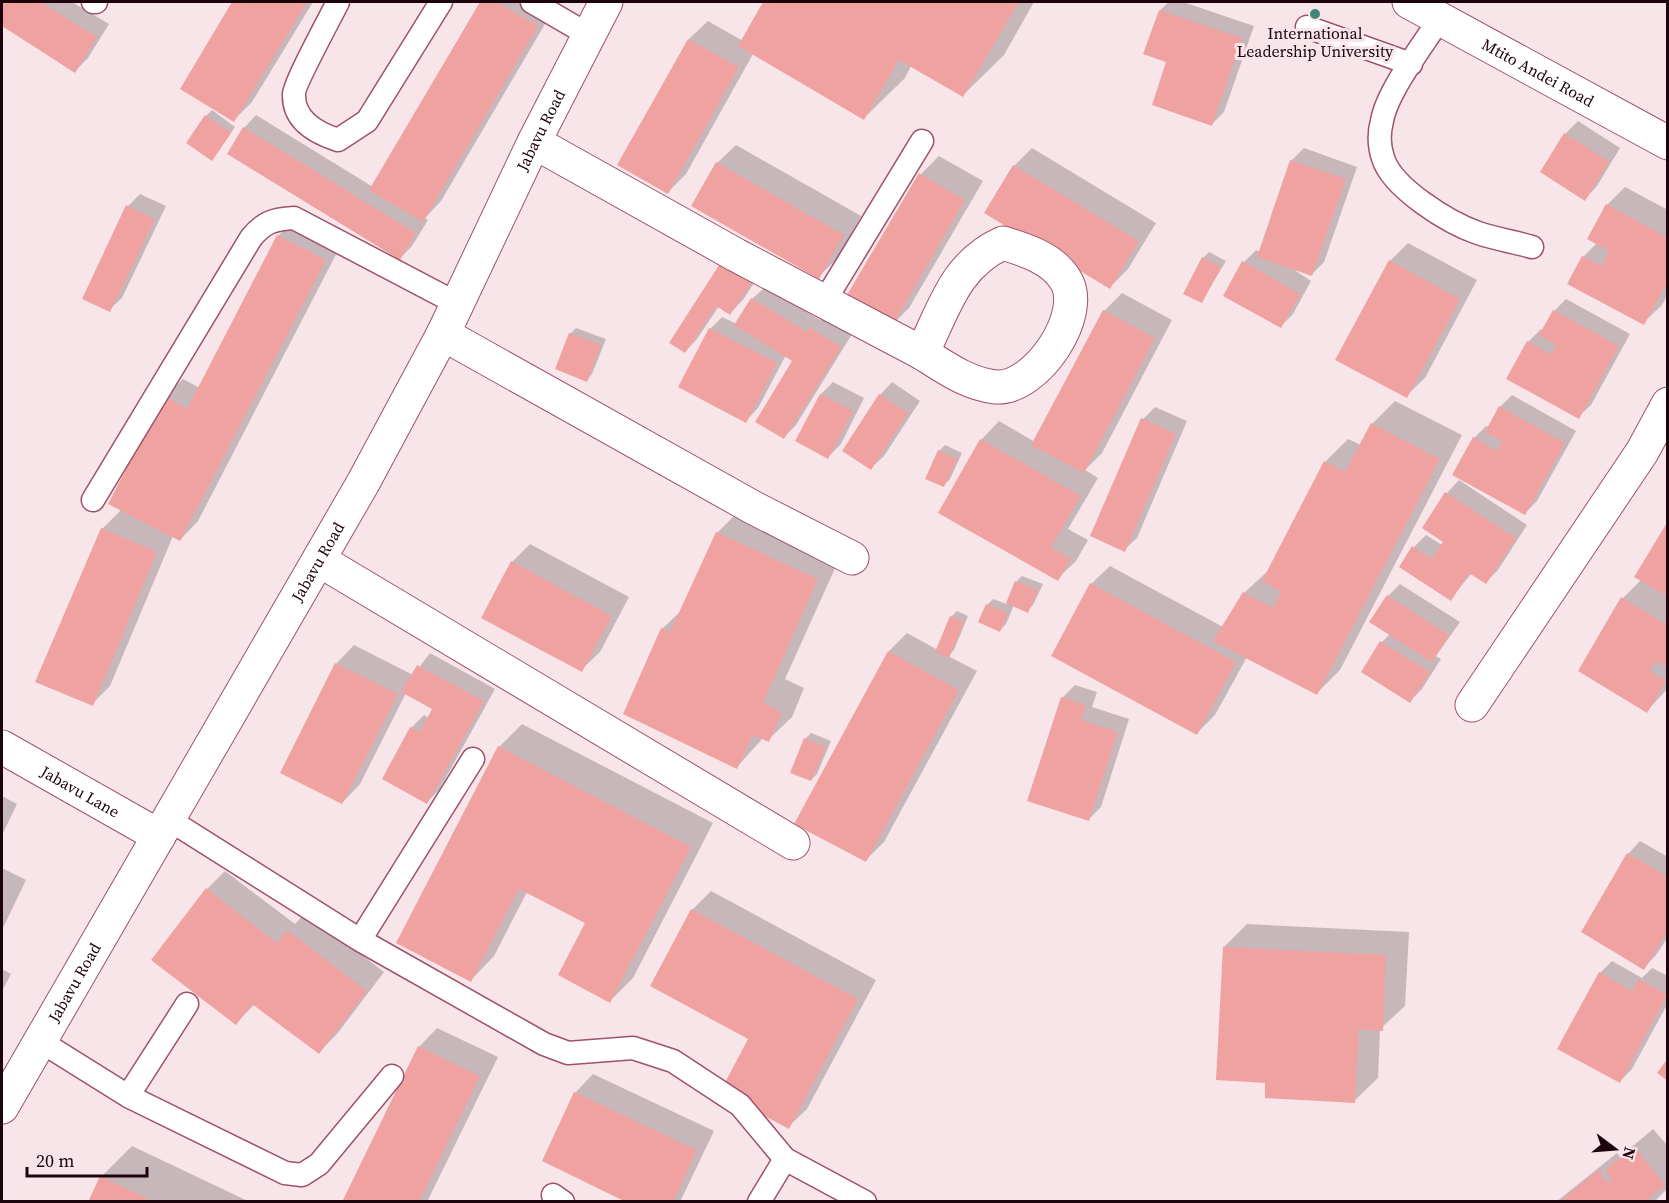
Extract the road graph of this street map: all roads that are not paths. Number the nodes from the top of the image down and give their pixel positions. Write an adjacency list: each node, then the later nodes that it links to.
1 (338, 2): 2 (lane)
2 (441, 2)
3 (532, 2): 8 (lane)
4 (606, 2): 8 (street, Jabavu Road)
5 (1409, 2): 6 (street, Mtito Andei Road)
6 (1441, 17): 9 (lane); 12 (street, Mtito Andei Road)
7 (1307, 27): 9 (lane)
8 (587, 34): 11 (street, Jabavu Road)
9 (1411, 64): 13 (lane)
10 (922, 141): 14 (lane)
11 (534, 142): 14 (street); 15 (street, Jabavu Road)
12 (1668, 143)
13 (1532, 247)
14 (824, 302): 17 (street)
15 (456, 303): 16 (street, Jabavu Road); 19 (lane)
16 (443, 334): 20 (street); 21 (street, Jabavu Road)
17 (922, 354): 17 (street)
18 (1668, 404): 22 (street)
19 (93, 500)
20 (852, 558)
21 (319, 560): 25 (street, Jabavu Road); 26 (street)
22 (1472, 705)
23 (2, 747): 25 (street, Jabavu Lane)
24 (473, 759): 27 (lane)
25 (164, 828): 27 (lane); 29 (street, Jabavu Road)
26 (794, 843)
27 (360, 940): 33 (lane)
28 (186, 1004): 31 (lane)
29 (40, 1041): 31 (lane); 32 (street, Jabavu Road)
30 (392, 1076): 31 (lane)
31 (128, 1096)
32 (2, 1107)
33 (785, 1159): 34 (lane); 35 (lane)
34 (759, 1202)
35 (865, 1202)

